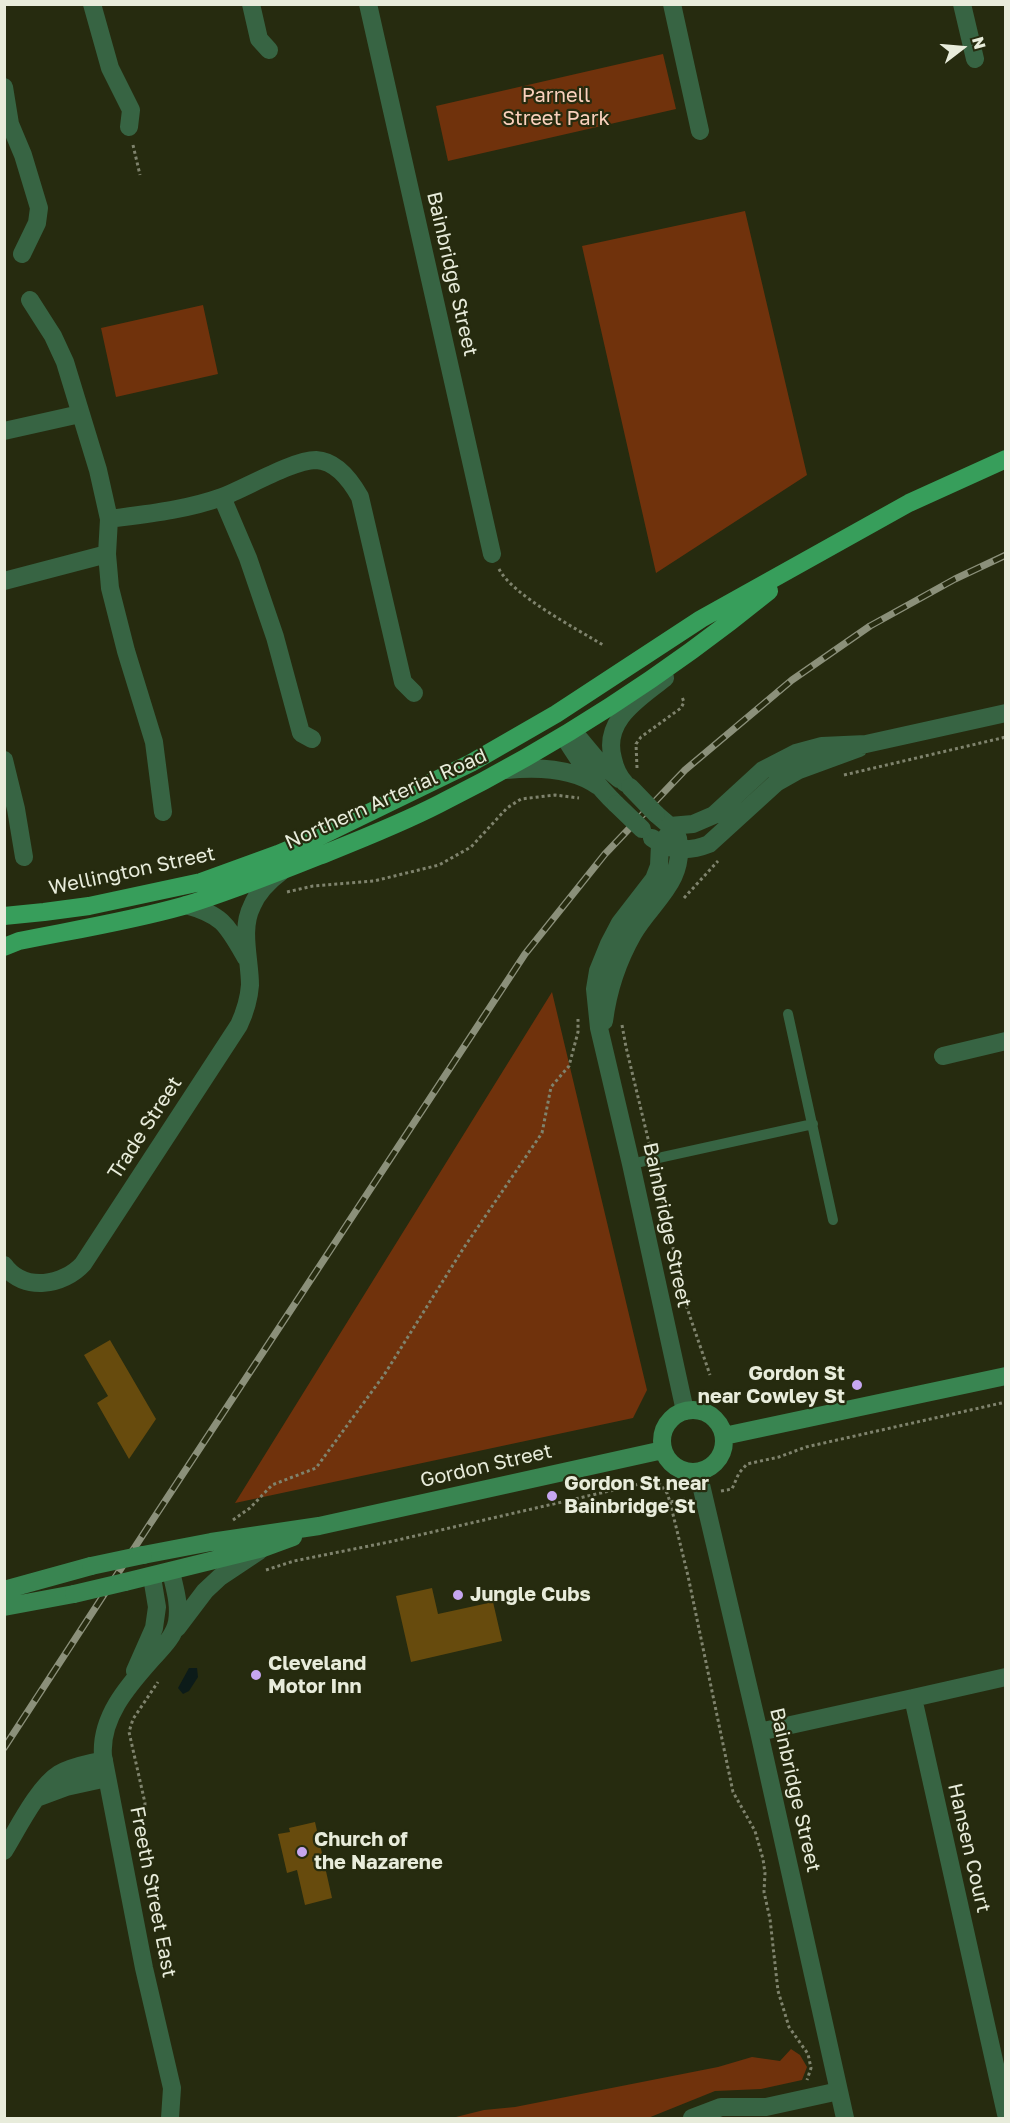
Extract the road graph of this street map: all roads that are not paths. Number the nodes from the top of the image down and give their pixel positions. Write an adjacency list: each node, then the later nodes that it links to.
1 (92, 4): 10 (street)
2 (251, 4): 6 (street)
3 (368, 4): 20 (street, Bainbridge Street)
4 (672, 4): 11 (street)
5 (962, 4): 7 (street)
6 (270, 50)
7 (975, 58)
8 (4, 87): 9 (street)
9 (7, 125): 12 (street)
10 (129, 127)
11 (700, 131)
12 (22, 254)
13 (30, 300): 14 (street)
14 (80, 414): 15 (street); 18 (street)
15 (4, 431)
16 (1005, 459): 21 (main road, Northern Arterial Road)
17 (222, 497): 18 (street); 24 (street); 28 (street)
18 (109, 519): 19 (street)
19 (107, 554): 22 (street); 34 (street)
20 (492, 554)
21 (804, 563): 23 (main road, Northern Arterial Road); 26 (main road, Northern Arterial Road)
22 (4, 581)
23 (747, 609): 27 (main road, Northern Arterial Road); 32 (street)
24 (414, 693)
25 (1005, 713): 29 (street)
26 (556, 714): 27 (main road); 41 (main road, Wellington Street)
27 (568, 734): 31 (main road, Northern Arterial Road); 32 (street); 33 (street)
28 (312, 739)
29 (866, 744): 35 (street); 37 (street)
30 (4, 760): 38 (street)
31 (506, 770): 33 (street); 39 (main road, Northern Arterial Road)
32 (627, 785): 35 (street, bridge)
33 (593, 793): 36 (street, bridge)
34 (164, 813)
35 (675, 827): 36 (street); 37 (street)
36 (660, 844): 37 (street); 46 (street, Bainbridge Street)
37 (680, 849): 46 (street, Bainbridge Street)
38 (24, 857)
39 (283, 870): 40 (main road, Northern Arterial Road); 43 (street, Trade Street)
40 (186, 905): 42 (main road, Northern Arterial Road); 43 (street, Trade Street)
41 (4, 916)
42 (4, 947)
43 (248, 962): 51 (street, Trade Street)
44 (788, 1014): 48 (lane)
45 (1005, 1041): 47 (street)
46 (604, 1050): 49 (street, Bainbridge Street)
47 (943, 1056)
48 (813, 1124): 49 (lane); 50 (lane)
49 (631, 1164): 53 (street, Bainbridge Street)
50 (833, 1220)
51 (4, 1265)
52 (1005, 1376): 54 (street)
53 (685, 1411): 54 (street); 55 (street)
54 (724, 1436): 56 (street)
55 (663, 1450): 56 (street); 57 (street, Gordon Street)
56 (698, 1472): 68 (street, Bainbridge Street)
57 (319, 1526): 58 (street, Gordon Street); 59 (street, Gordon Street)
58 (263, 1548): 60 (street, Gordon Street); 64 (street, Freeth Street East)
59 (150, 1553): 60 (street); 61 (street); 62 (street, Gordon Street, bridge)
60 (171, 1572): 61 (street, Gordon Street); 64 (street, Freeth Street East)
61 (152, 1576): 63 (street, Gordon Street, bridge); 66 (street, Freeth Street East)
62 (4, 1590)
63 (4, 1607)
64 (171, 1636): 66 (street, Freeth Street East)
65 (1005, 1677): 67 (street)
66 (132, 1681): 69 (street, Freeth Street East)
67 (913, 1698): 68 (street); 72 (street, Hansen Court)
68 (759, 1732): 71 (street, Bainbridge Street)
69 (106, 1769): 70 (street); 73 (street, Freeth Street East)
70 (4, 1851)
71 (839, 2091): 74 (street); 75 (street, Bainbridge Street)
72 (1005, 2114)
73 (170, 2118)
74 (692, 2118)
75 (845, 2118)

